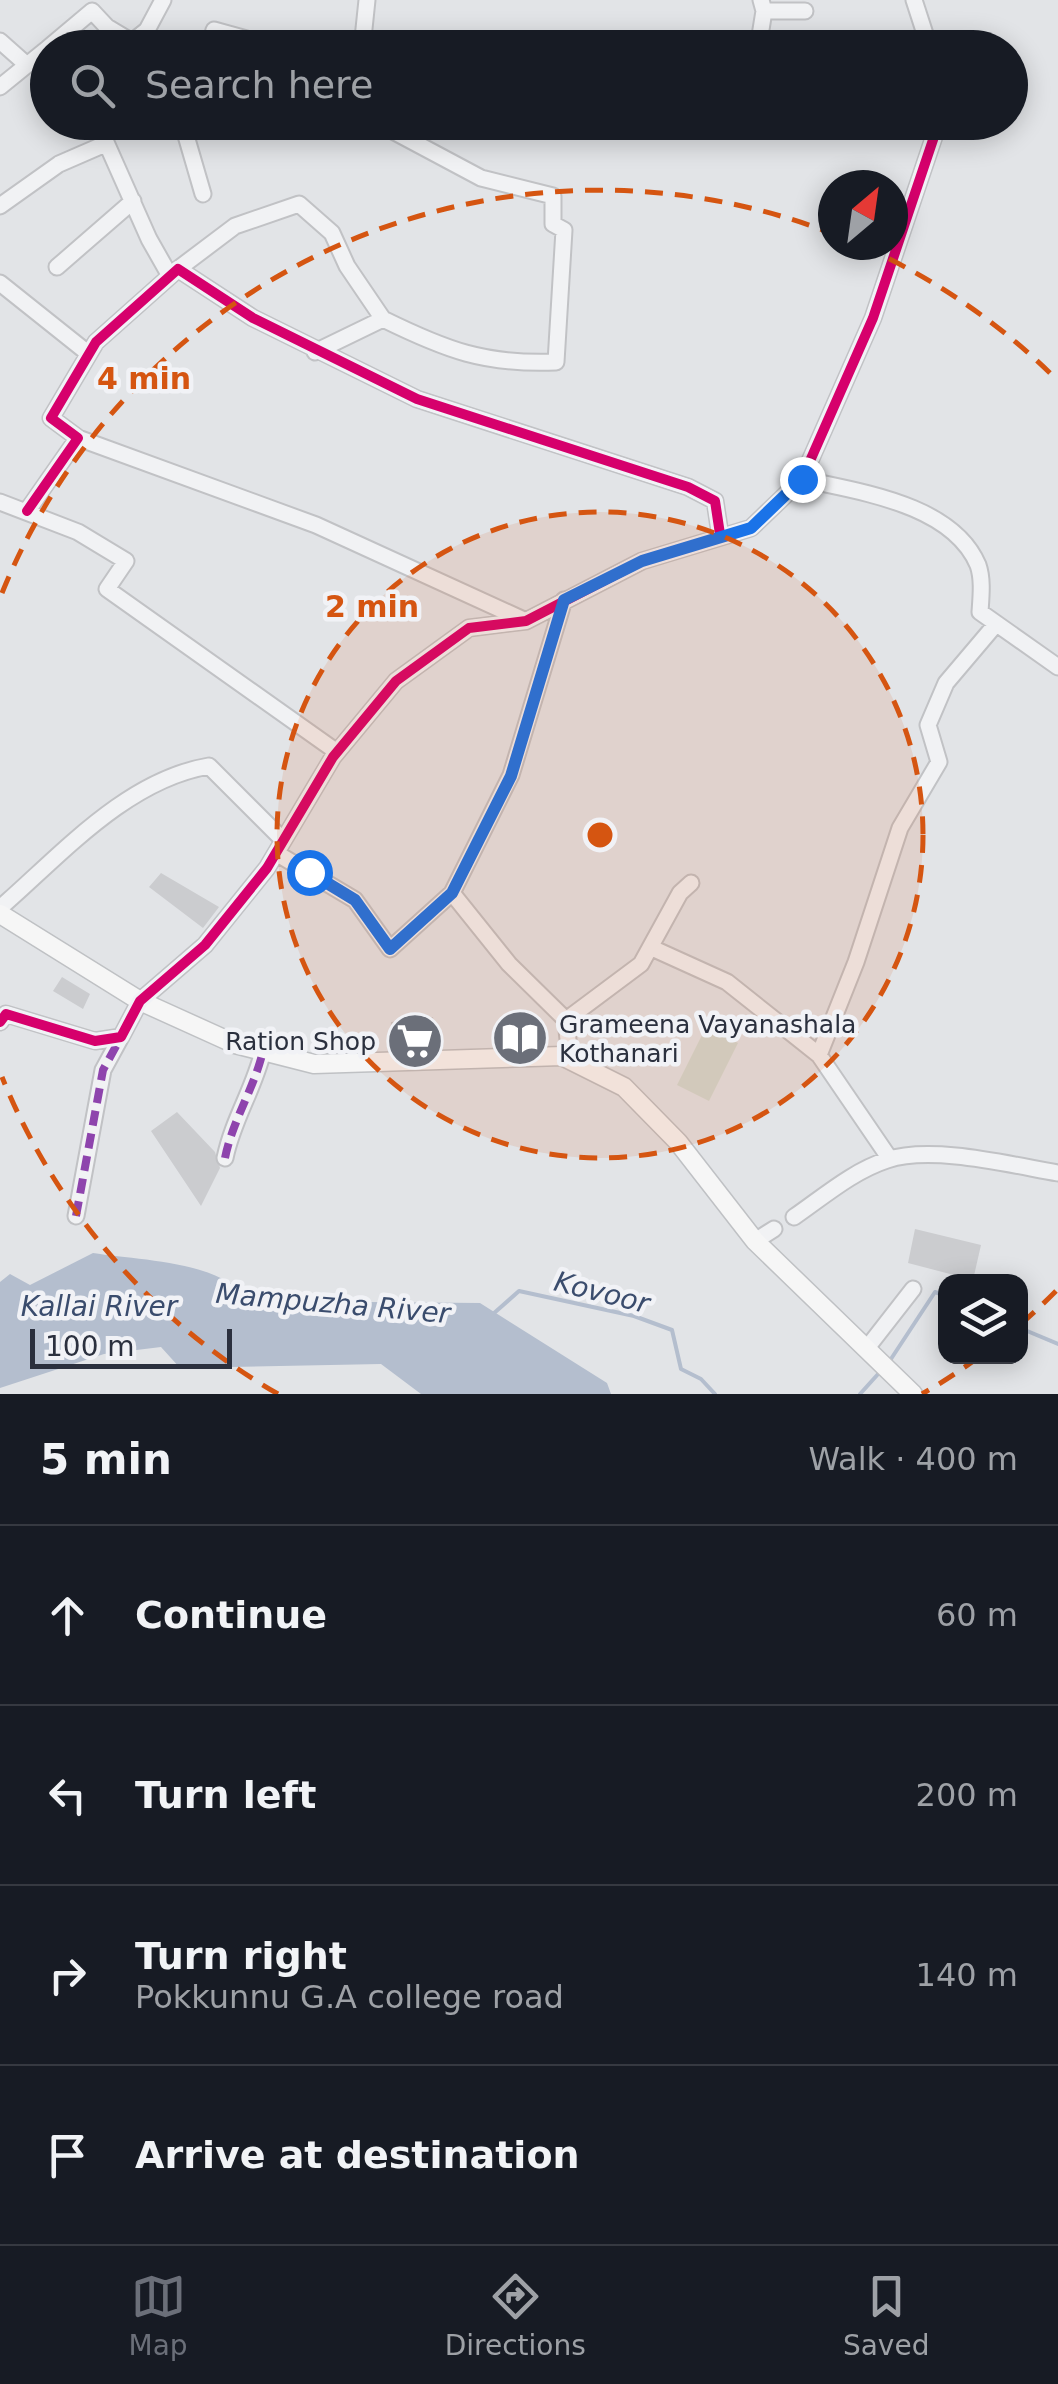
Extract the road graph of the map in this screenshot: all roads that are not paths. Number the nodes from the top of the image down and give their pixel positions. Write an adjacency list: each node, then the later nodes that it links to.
1 (163, 0): 9 (street)
2 (367, 0): 10 (street)
3 (914, 0): 12 (street)
4 (763, 5): 6 (street); 11 (street)
5 (90, 6): 7 (street); 8 (street)
6 (806, 10)
7 (66, 30)
8 (120, 30)
9 (142, 30)
10 (364, 30)
11 (760, 30)
12 (924, 30)
13 (0, 41): 15 (street)
14 (30, 63): 15 (street)
15 (27, 65): 16 (street)
16 (0, 87)
17 (104, 140): 21 (street)
18 (187, 140): 22 (street)
19 (410, 140): 28 (street)
20 (933, 140): 32 (street)
21 (105, 144): 23 (street); 24 (street)
22 (203, 194)
23 (133, 200): 25 (street); 26 (street)
24 (0, 206)
25 (56, 267)
26 (174, 272): 28 (street); 29 (street); 30 (street)
27 (0, 283): 30 (street)
28 (383, 319): 29 (street)
29 (314, 352): 35 (street)
30 (89, 354): 31 (street)
31 (78, 438): 34 (street); 37 (street)
32 (802, 479): 35 (street); 38 (street)
33 (0, 502): 34 (street)
34 (26, 511): 40 (street)
35 (720, 534): 36 (street)
36 (564, 600): 37 (street); 43 (street)
37 (526, 621): 40 (street)
38 (996, 624): 39 (street); 51 (street)
39 (1058, 667)
40 (337, 752): 41 (street)
41 (279, 846): 43 (street); 44 (street); 46 (street)
42 (691, 883): 45 (street)
43 (452, 893): 47 (street)
44 (0, 911): 46 (main road)
45 (652, 948): 47 (street); 51 (street)
46 (140, 1001): 49 (street); 50 (main road)
47 (566, 1020): 52 (street)
48 (0, 1022): 49 (street)
49 (121, 1037): 56 (street)
50 (264, 1051): 52 (main road); 53 (street)
51 (819, 1055): 54 (street)
52 (570, 1060): 59 (main road)
53 (226, 1158)
54 (890, 1158): 55 (street); 57 (street)
55 (1058, 1173)
56 (76, 1216)
57 (794, 1218)
58 (774, 1229): 59 (street)
59 (755, 1240): 61 (main road)
60 (913, 1289): 61 (street)
61 (869, 1351): 62 (main road)
62 (911, 1392)

